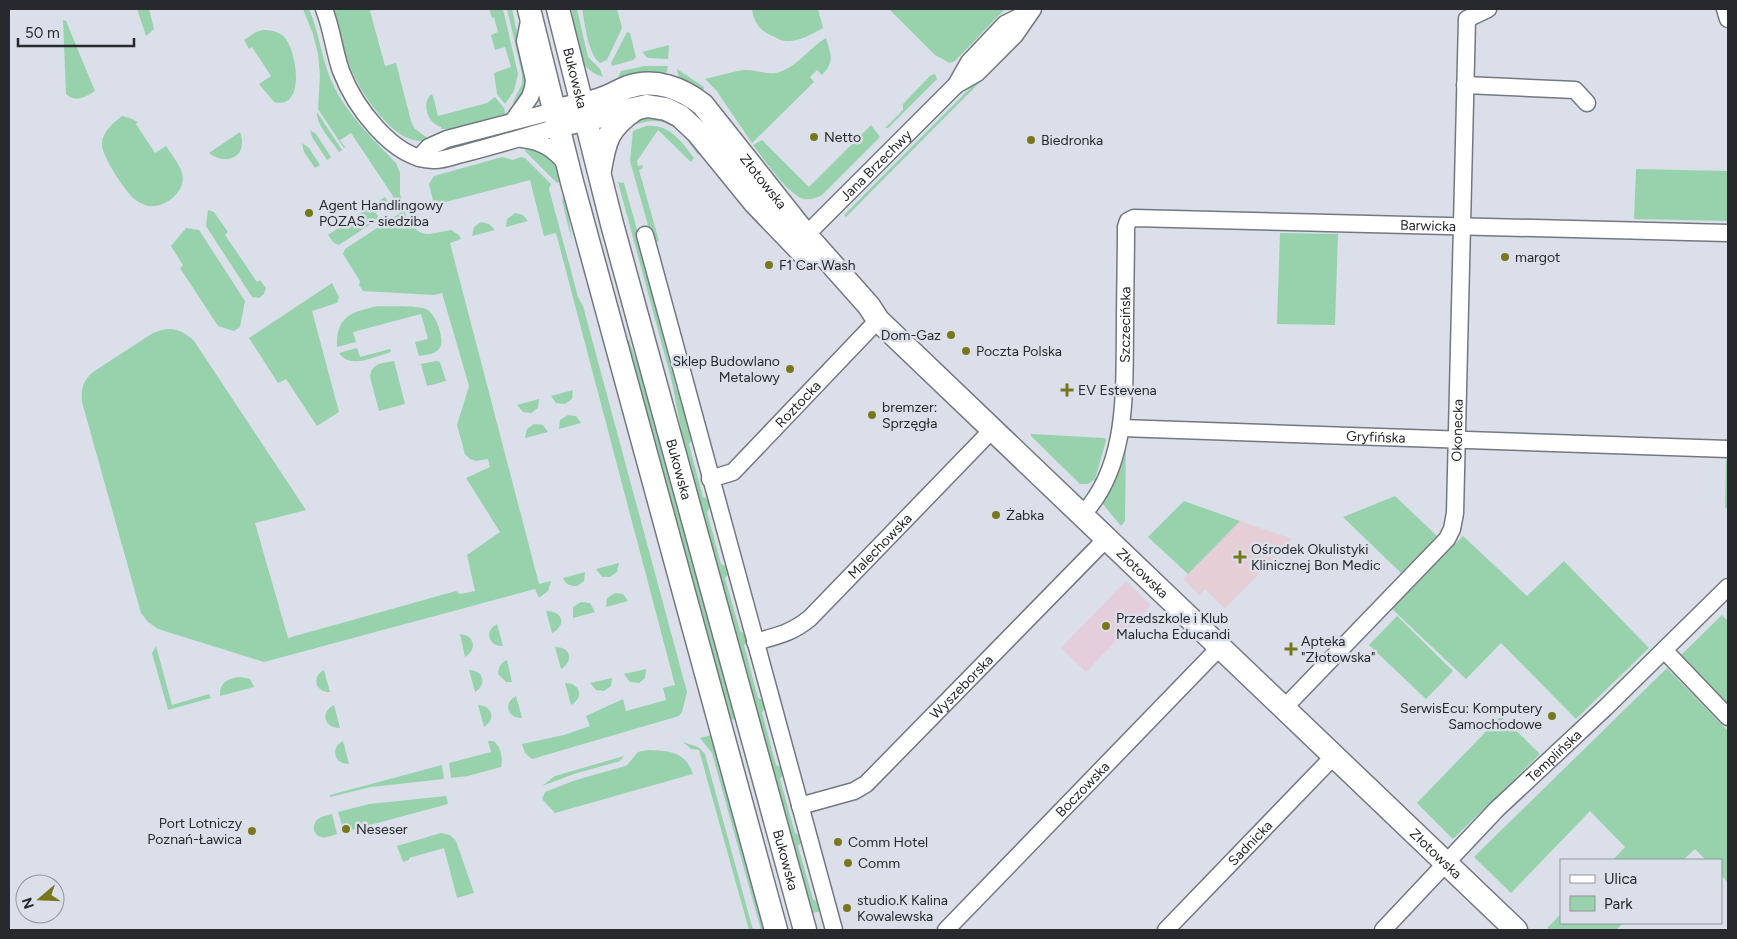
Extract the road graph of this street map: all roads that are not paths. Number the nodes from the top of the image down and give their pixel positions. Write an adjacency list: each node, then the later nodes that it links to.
1 (324, 9): 17 (street)
2 (558, 9): 8 (main road, Bukowska)
3 (1032, 9): 24 (street, Jana Brzechwy)
4 (1488, 9): 9 (street, Okonecka)
5 (1725, 9): 7 (street)
6 (530, 12): 14 (main road, Bukowska); 15 (street)
7 (1728, 19)
8 (569, 55): 10 (main road, Złotowska); 13 (main road, Bukowska)
9 (1465, 86): 11 (street); 21 (street, Okonecka)
10 (628, 87): 13 (main road, Złotowska); 24 (main road, Złotowska)
11 (1587, 103)
12 (637, 108): 13 (main road, Złotowska); 19 (main road); 24 (main road, Złotowska)
13 (583, 112): 14 (main road, Złotowska); 19 (main road, Bukowska)
14 (556, 119): 15 (street); 16 (street); 18 (main road, Bukowska)
15 (513, 121): 17 (street)
16 (517, 139): 17 (street); 18 (street)
17 (419, 158)
18 (568, 166): 42 (main road, Bukowska)
19 (599, 175): 43 (main road, Bukowska)
20 (1128, 221): 21 (street, Barwicka); 26 (street, Szczecińska)
21 (1463, 226): 22 (street, Barwicka); 28 (street, Okonecka)
22 (1728, 233)
23 (645, 236): 30 (street, Bukowska)
24 (801, 240): 25 (main road, Złotowska)
25 (878, 320): 27 (main road, Złotowska); 30 (street, Roztocka)
26 (1121, 428): 28 (street, Gryfińska); 31 (street)
27 (992, 430): 31 (main road, Złotowska); 34 (street, Malechowska)
28 (1456, 440): 29 (street, Gryfińska); 37 (street, Okonecka)
29 (1728, 449)
30 (710, 478): 34 (street, Bukowska)
31 (1082, 515): 32 (main road, Złotowska)
32 (1106, 539): 35 (main road, Złotowska); 40 (street, Wyszeborska)
33 (1728, 587): 36 (street, Templińska)
34 (755, 642): 40 (street, Bukowska)
35 (1220, 647): 37 (main road, Złotowska); 45 (street, Boczowska)
36 (1664, 650): 38 (street); 41 (street, Templińska)
37 (1284, 708): 39 (main road, Złotowska)
38 (1728, 717)
39 (1334, 756): 41 (main road, Złotowska); 46 (street, Sadnicka)
40 (800, 806): 44 (street, Bukowska)
41 (1446, 863): 47 (street, Templińska); 48 (main road, Złotowska)
42 (776, 930)
43 (805, 930)
44 (834, 930)
45 (946, 930)
46 (1166, 930)
47 (1383, 930)
48 (1516, 930)

